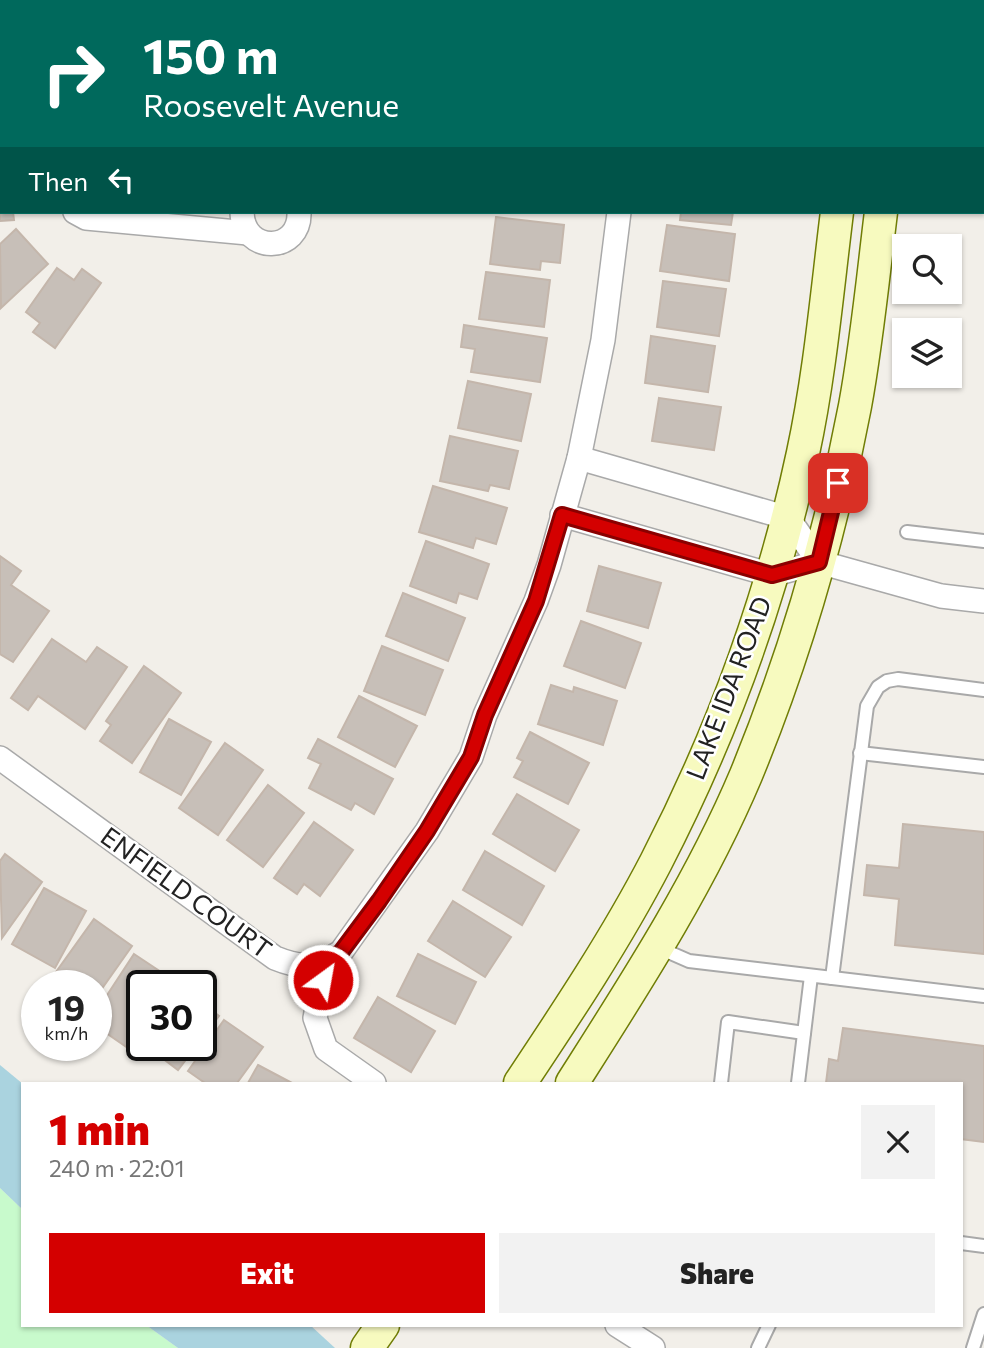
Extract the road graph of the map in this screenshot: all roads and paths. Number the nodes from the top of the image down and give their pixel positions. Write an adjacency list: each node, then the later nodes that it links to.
1 (79, 214): 6 (street)
2 (299, 214): 6 (street)
3 (619, 214): 7 (street)
4 (836, 214): 9 (street, LAKE IDA ROAD)
5 (881, 214): 12 (street, LAKE IDA ROAD)
6 (245, 222)
7 (579, 458): 8 (street); 9 (street)
8 (562, 515): 13 (street); 20 (street)
9 (788, 518): 12 (street); 13 (street, LAKE IDA ROAD)
10 (907, 532): 11 (lane)
11 (984, 541)
12 (819, 562): 13 (street); 14 (street); 19 (street, LAKE IDA ROAD)
13 (772, 575): 26 (street, LAKE IDA ROAD)
14 (984, 601)
15 (984, 690): 16 (lane)
16 (860, 753): 18 (lane); 22 (lane)
17 (0, 758): 20 (street, ENFIELD COURT)
18 (984, 767)
19 (657, 947): 21 (lane); 27 (street, LAKE IDA ROAD)
20 (326, 962): 25 (street)
21 (811, 976): 22 (lane); 24 (lane)
22 (832, 978): 23 (lane)
23 (984, 996)
24 (804, 1033): 28 (lane); 29 (lane)
25 (372, 1082)
26 (521, 1082)
27 (573, 1082)
28 (721, 1082)
29 (798, 1082)
30 (963, 1243): 31 (lane)
31 (984, 1246)
32 (984, 1314): 39 (lane)
33 (382, 1327): 36 (street)
34 (620, 1327): 37 (street)
35 (768, 1327): 38 (lane)
36 (368, 1348)
37 (653, 1348)
38 (758, 1348)
39 (973, 1348)

